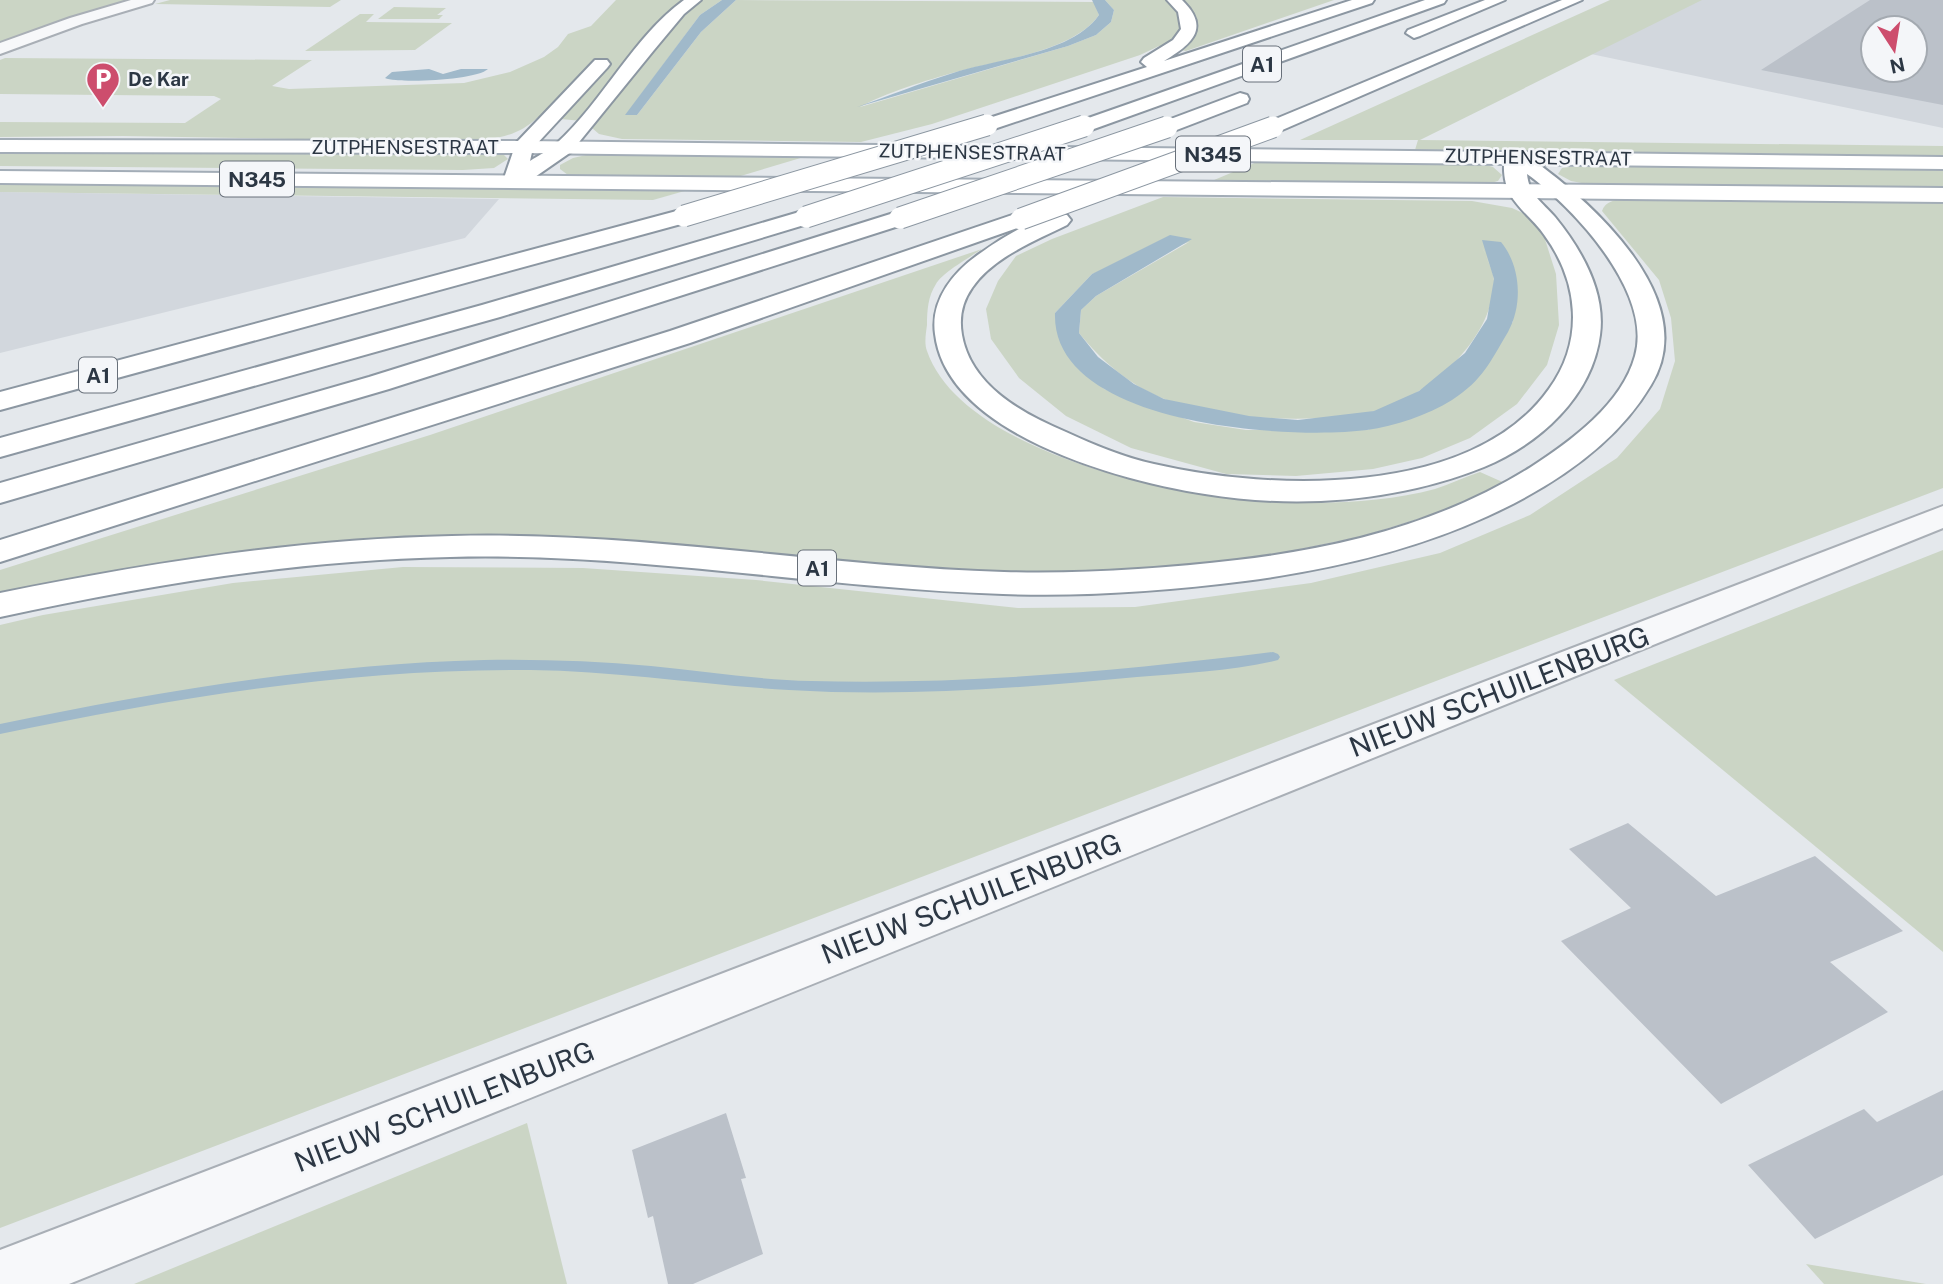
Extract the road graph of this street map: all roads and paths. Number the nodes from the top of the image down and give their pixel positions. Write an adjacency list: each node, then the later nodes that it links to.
1 (147, 0): 10 (street)
2 (694, 0): 15 (main road)
3 (1174, 0): 12 (main road, A1)
4 (1367, 0): 12 (main road, A1)
5 (1439, 0): 25 (main road, A1, bridge)
6 (1498, 0): 8 (main road)
7 (1575, 0): 18 (main road, bridge)
8 (1396, 40)
9 (618, 48): 14 (main road)
10 (0, 49)
11 (1258, 92): 26 (main road, A1, bridge)
12 (1041, 108): 24 (main road, A1, bridge)
13 (0, 146): 14 (main road, ZUTPHENSESTRAAT / N345)
14 (523, 147): 15 (main road, ZUTPHENSESTRAAT / N345); 20 (main road)
15 (564, 148): 16 (main road, ZUTPHENSESTRAAT / N345); 20 (main road)
16 (1516, 156): 17 (main road, ZUTPHENSESTRAAT / N345); 21 (main road); 22 (main road)
17 (1943, 163)
18 (1146, 174): 21 (main road, bridge); 28 (main road, bridge)
19 (0, 177): 20 (main road, ZUTPHENSESTRAAT / N345)
20 (514, 181): 21 (main road, ZUTPHENSESTRAAT / N345)
21 (1519, 191): 22 (main road, ZUTPHENSESTRAAT / N345)
22 (1563, 191): 23 (main road, ZUTPHENSESTRAAT / N345); 29 (main road, A1)
23 (1943, 195)
24 (0, 401)
25 (0, 448)
26 (0, 493)
27 (1943, 516): 30 (street, NIEUW SCHUILENBURG)
28 (0, 551)
29 (0, 605)
30 (0, 1281)

